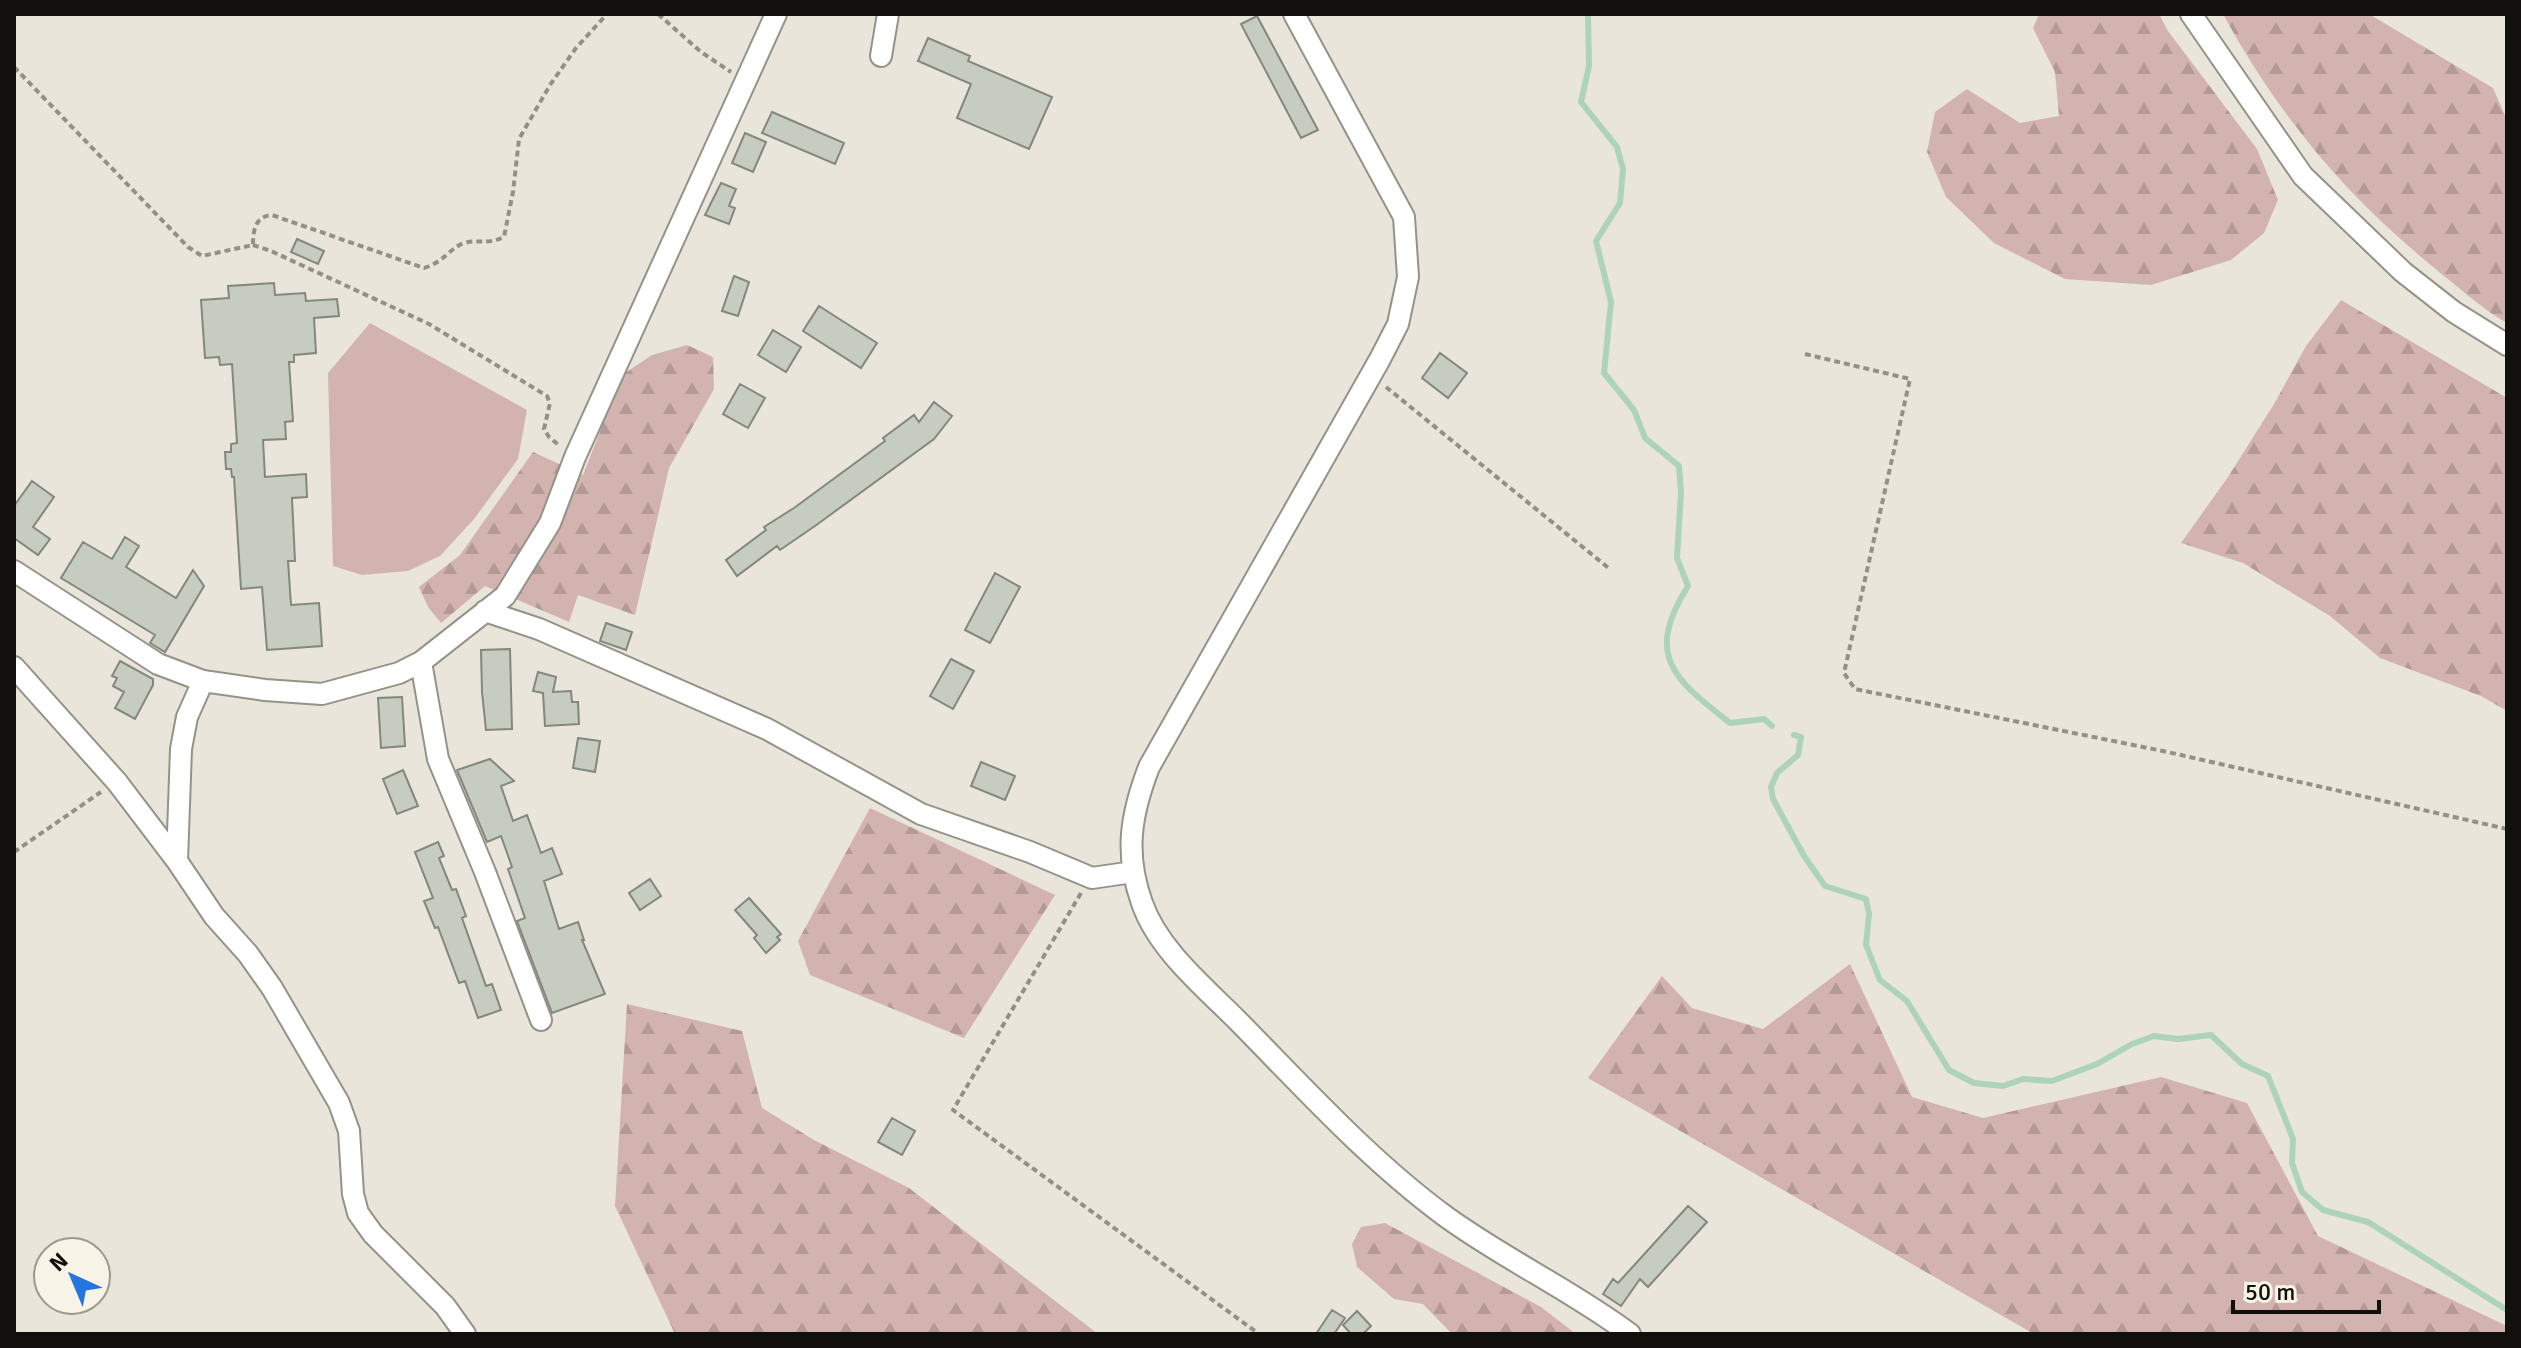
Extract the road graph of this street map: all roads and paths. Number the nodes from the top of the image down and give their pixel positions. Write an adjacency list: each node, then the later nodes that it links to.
1 (607, 14): 10 (path)
2 (658, 14): 9 (path)
3 (776, 14): 9 (street)
4 (888, 14): 7 (street)
5 (1294, 14): 13 (street)
6 (2191, 14): 11 (street)
7 (881, 56)
8 (14, 67): 10 (path)
9 (746, 82): 14 (street)
10 (253, 245): 14 (path)
11 (2507, 345)
12 (1805, 354): 22 (path)
13 (1371, 375): 15 (path); 25 (street)
14 (575, 457): 17 (street)
15 (1611, 570)
16 (14, 571): 20 (street)
17 (485, 611): 18 (street); 26 (street)
18 (421, 662): 20 (street); 27 (street)
19 (14, 667): 21 (street)
20 (203, 681): 24 (street)
21 (117, 782): 23 (path); 24 (street)
22 (2507, 829)
23 (14, 852)
24 (177, 861): 28 (street)
25 (1133, 872): 26 (street); 30 (street)
26 (1092, 878): 29 (path)
27 (541, 1020)
28 (465, 1334)
29 (1259, 1334)
30 (1630, 1334)

